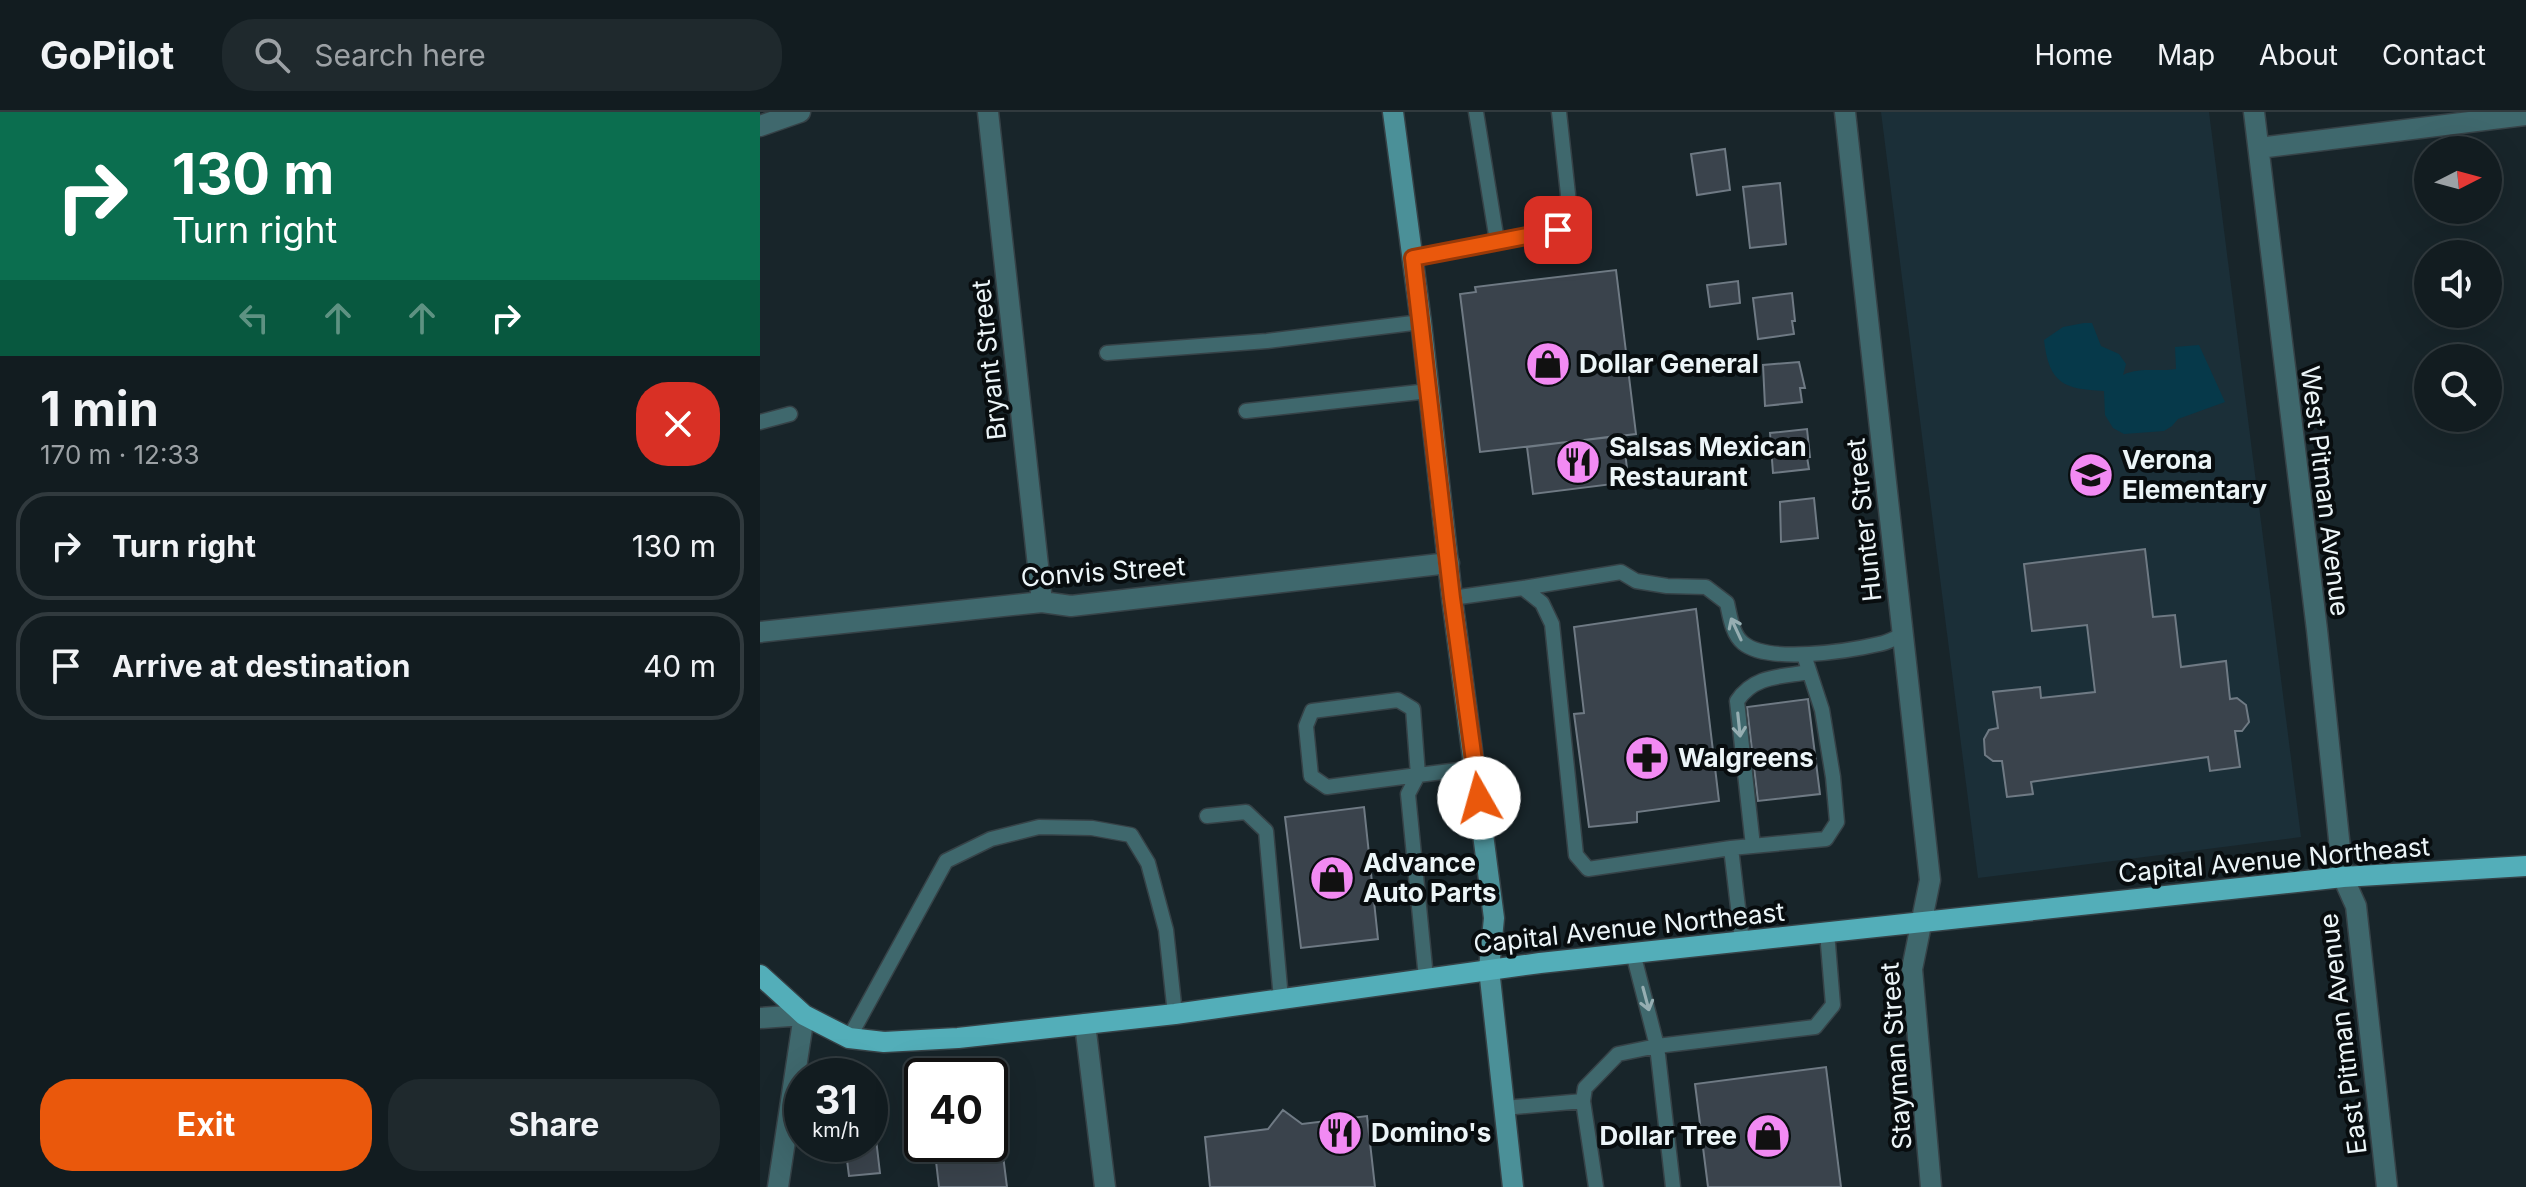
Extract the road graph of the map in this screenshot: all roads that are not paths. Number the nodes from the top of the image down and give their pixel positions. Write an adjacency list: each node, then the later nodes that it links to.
1 (800, 112): 9 (street)
2 (988, 112): 22 (street, Bryant Street)
3 (1393, 112): 12 (street)
4 (1476, 112): 11 (lane)
5 (1559, 112): 11 (lane)
6 (1845, 112): 24 (street, Hunter Street)
7 (2254, 112): 10 (street, West Pitman Avenue)
8 (2526, 115): 10 (street)
9 (760, 126)
10 (2259, 148): 33 (street, West Pitman Avenue)
11 (1497, 241): 12 (lane)
12 (1413, 258): 13 (street)
13 (1421, 322): 14 (lane); 15 (street)
14 (1107, 353)
15 (1429, 391): 16 (lane); 19 (street)
16 (1246, 411)
17 (790, 414): 18 (lane)
18 (760, 422)
19 (1449, 563): 21 (street); 22 (street, Convis Street)
20 (1523, 588): 21 (lane); 25 (lane, one-way to 20); 31 (lane)
21 (1452, 598): 27 (street)
22 (1042, 602): 23 (street, Convis Street)
23 (760, 632)
24 (1902, 635): 25 (lane); 34 (street, Hunter Street)
25 (1804, 655): 26 (lane)
26 (1809, 672): 30 (lane, one-way to 30); 30 (lane)
27 (1475, 768): 28 (lane); 38 (street)
28 (1418, 775): 28 (lane); 40 (lane)
29 (1207, 816): 41 (lane)
30 (1753, 846): 31 (lane)
31 (1731, 848): 36 (lane)
32 (2526, 866): 33 (main road, Capital Avenue Northeast)
33 (2343, 877): 34 (main road, Capital Avenue Northeast); 56 (street, East Pitman Avenue)
34 (1919, 922): 35 (main road, Capital Avenue Northeast); 55 (street, Stayman Street)
35 (1827, 932): 36 (main road, Capital Avenue Northeast); 47 (lane)
36 (1742, 941): 37 (main road, Capital Avenue Northeast)
37 (1633, 953): 38 (main road, Capital Avenue Northeast); 47 (lane, one-way to 47)
38 (1489, 969): 40 (main road, Capital Avenue Northeast); 49 (street)
39 (760, 975): 43 (main road, Capital Avenue Northeast)
40 (1426, 978): 41 (main road, Capital Avenue Northeast)
41 (1281, 999): 42 (main road, Capital Avenue Northeast)
42 (1175, 1014): 45 (main road, Capital Avenue Northeast); 46 (lane)
43 (804, 1015): 44 (street); 46 (main road, Capital Avenue Northeast); 50 (street)
44 (760, 1018)
45 (1085, 1024): 46 (main road, Capital Avenue Northeast); 51 (street)
46 (849, 1038)
47 (1657, 1046): 48 (lane); 54 (lane)
48 (1583, 1101): 49 (lane); 53 (lane)
49 (1504, 1108): 52 (street)
50 (778, 1187)
51 (1105, 1187)
52 (1513, 1187)
53 (1596, 1187)
54 (1673, 1187)
55 (1931, 1187)
56 (2387, 1187)

